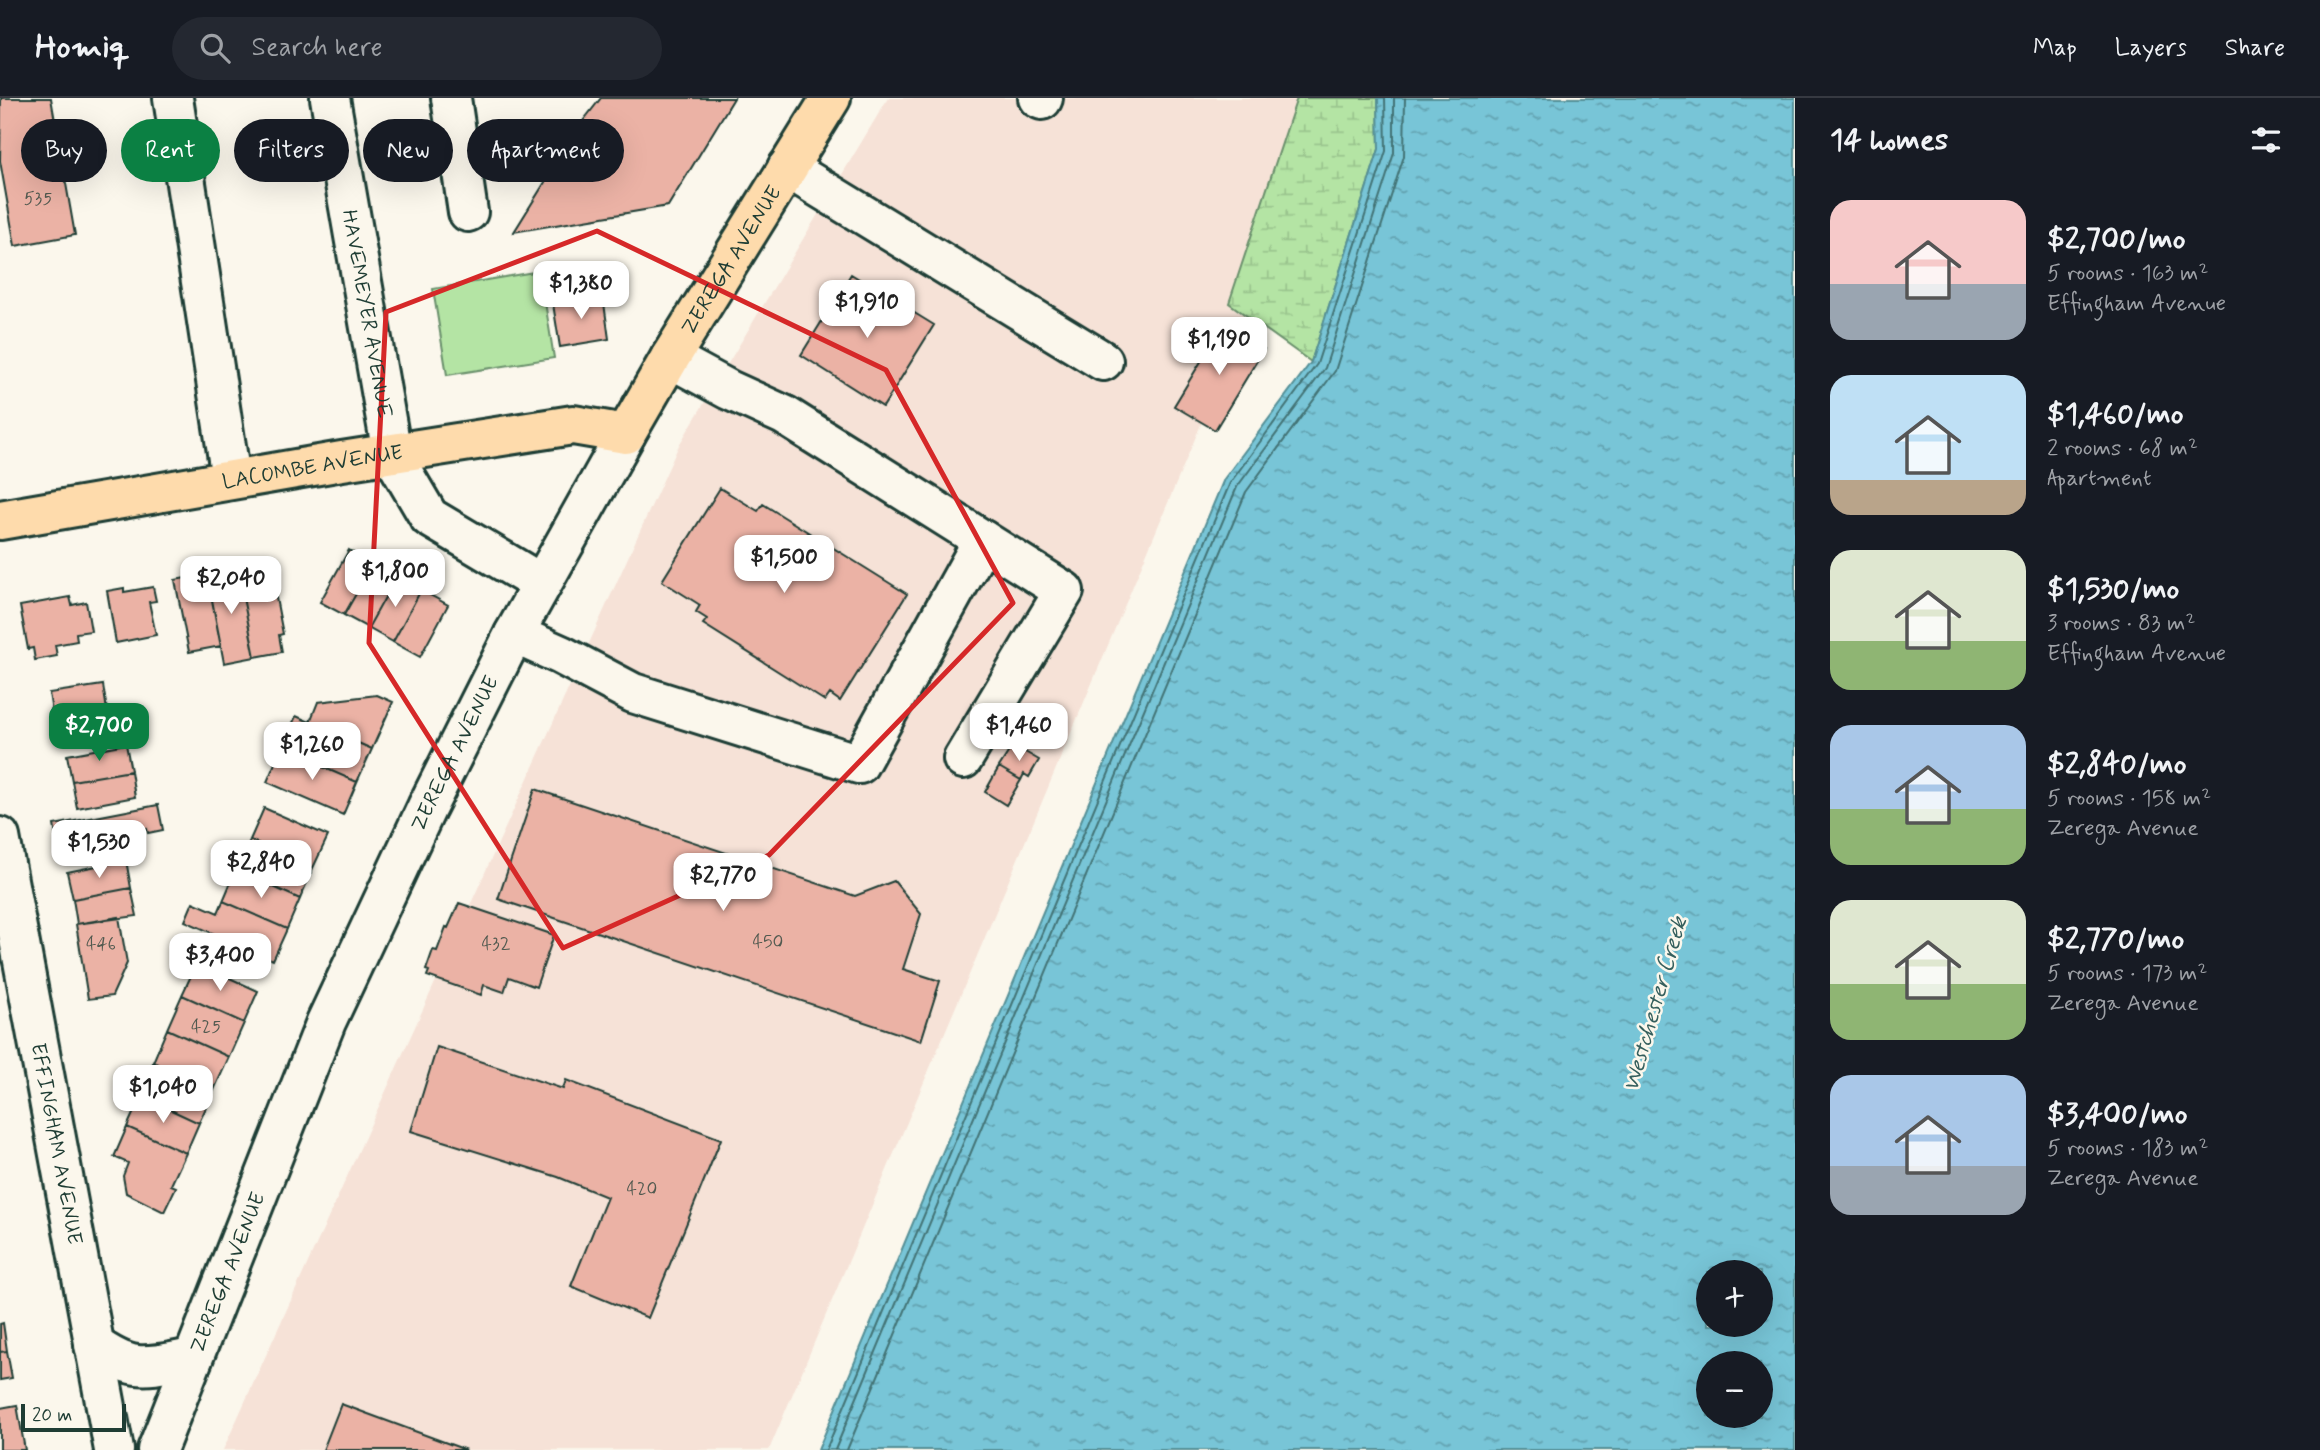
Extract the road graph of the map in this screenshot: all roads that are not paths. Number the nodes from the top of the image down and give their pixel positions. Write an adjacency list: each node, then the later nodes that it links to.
1 (173, 98): 11 (street)
2 (330, 98): 10 (street, HAVEMEYER AVENUE)
3 (452, 98): 6 (street)
4 (831, 98): 5 (main road, ZEREGA AVENUE)
5 (788, 168): 7 (main road, ZEREGA AVENUE); 8 (street)
6 (468, 212)
7 (670, 358): 9 (main road, ZEREGA AVENUE); 13 (street)
8 (1103, 361)
9 (626, 435): 10 (main road, LACOMBE AVENUE); 14 (street, ZEREGA AVENUE)
10 (392, 454): 11 (main road, LACOMBE AVENUE); 14 (street, HAVEMEYER AVENUE)
11 (231, 479): 12 (main road, LACOMBE AVENUE)
12 (0, 520)
13 (983, 540): 15 (street); 16 (street)
14 (540, 583): 15 (street, ZEREGA AVENUE)
15 (513, 634): 19 (street, ZEREGA AVENUE)
16 (963, 759)
17 (0, 837): 18 (street, EFFINGHAM AVENUE)
18 (94, 1345): 19 (street); 20 (street, EFFINGHAM AVENUE)
19 (193, 1358): 21 (street, ZEREGA AVENUE)
20 (114, 1450)
21 (157, 1450)

